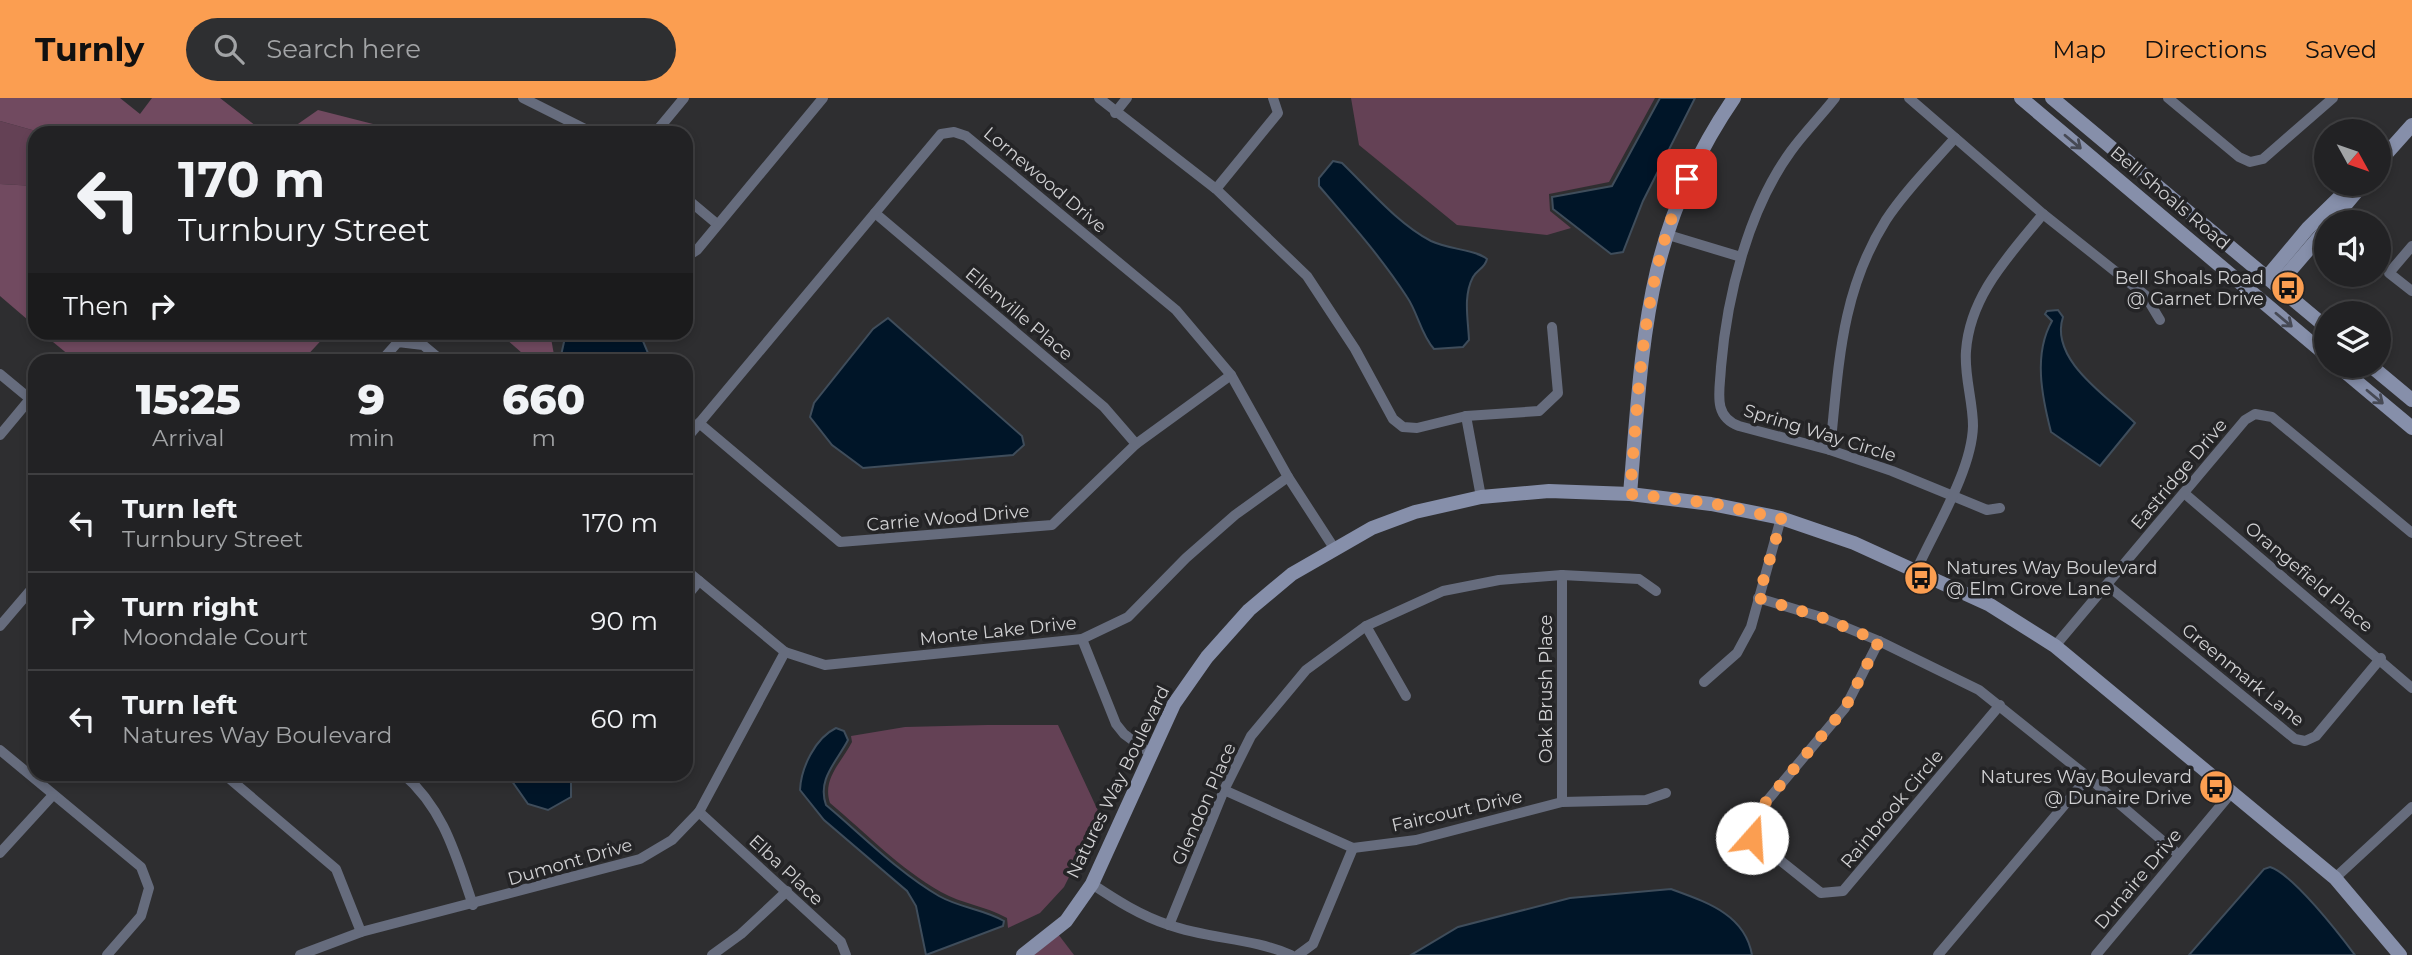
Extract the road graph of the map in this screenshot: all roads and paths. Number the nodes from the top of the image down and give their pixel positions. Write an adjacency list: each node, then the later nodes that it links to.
1 (523, 98): 14 (street)
2 (684, 98): 18 (street)
3 (823, 98): 28 (street)
4 (1098, 98): 15 (street)
5 (1127, 98): 15 (street)
6 (1273, 98): 21 (street)
7 (1734, 98): 29 (street)
8 (1835, 98): 33 (street, Spring Way Circle)
9 (1909, 98): 19 (street)
10 (2021, 98): 39 (street, Bell Shoals Road, one-way to 39)
11 (2052, 98): 34 (street, Bell Shoals Road)
12 (2168, 98): 13 (street)
13 (2333, 98)
14 (545, 101): 17 (street)
15 (1115, 113): 21 (street)
16 (2412, 125): 20 (street)
17 (582, 126)
18 (661, 126)
19 (1955, 138): 27 (street); 55 (street)
20 (2391, 148)
21 (1216, 189): 49 (street)
22 (2341, 196): 34 (street)
23 (2353, 196): 25 (street)
24 (693, 204): 28 (street)
25 (2341, 210)
26 (875, 213): 43 (street, Lornewood Drive); 50 (street, Lornewood Drive); 54 (street, Ellenville Place)
27 (2043, 214): 37 (street); 59 (street)
28 (717, 224): 32 (street)
29 (1665, 234): 33 (street); 58 (street)
30 (2314, 241): 34 (street)
31 (2412, 246): 35 (street)
32 (693, 252)
33 (1741, 257): 55 (street, Spring Way Circle)
34 (2272, 282): 36 (street, Bell Shoals Road)
35 (2412, 291)
36 (2314, 317)
37 (2160, 320)
38 (1552, 327): 49 (street)
39 (2314, 345)
40 (387, 354): 41 (street)
41 (434, 354)
42 (0, 374): 46 (street)
43 (1231, 375): 54 (street, Carrie Wood Drive); 56 (street, Lornewood Drive)
44 (2352, 378): 51 (street, one-way to 51)
45 (2385, 378): 47 (street)
46 (28, 397)
47 (2412, 400)
48 (28, 406): 53 (street)
49 (1466, 416): 60 (street)
50 (699, 423): 52 (street, Lornewood Drive); 54 (street, Carrie Wood Drive)
51 (2412, 428)
52 (693, 430)
53 (0, 435)
54 (1136, 444)
55 (1830, 450): 59 (street, Spring Way Circle)
56 (1288, 477): 64 (street, Lornewood Drive); 76 (street, Monte Lake Drive)
57 (2184, 493): 63 (street, Eastridge Drive); 69 (street, Eastridge Drive); 80 (street, Orangefield Place)
58 (1630, 494): 60 (street, Natures Way Boulevard); 62 (street, Natures Way Boulevard)
59 (1951, 496): 61 (street, Spring Way Circle); 65 (street)
60 (1481, 497): 64 (street, Natures Way Boulevard)
61 (2000, 508)
62 (1782, 519): 65 (street, Natures Way Boulevard); 73 (street)
63 (2412, 533)
64 (1334, 548): 86 (street, Natures Way Boulevard)
65 (1917, 569): 78 (street, Natures Way Boulevard)
66 (1562, 575): 71 (street, Glendon Place); 75 (street, Glendon Place); 96 (street, Oak Brush Place)
67 (693, 576): 68 (street, Monte Lake Drive)
68 (699, 581): 70 (street); 79 (street, Monte Lake Drive)
69 (2107, 585): 78 (street, Eastridge Drive); 80 (street, Greenmark Lane)
70 (693, 588)
71 (1656, 591)
72 (28, 593): 74 (street)
73 (1758, 598): 77 (street); 81 (street)
74 (0, 626)
75 (1366, 626): 83 (street); 92 (street, Glendon Place)
76 (1082, 639): 79 (street, Monte Lake Drive); 86 (street)
77 (1879, 641): 84 (street); 84 (street, Rainbrook Circle)
78 (2056, 646): 93 (street, Natures Way Boulevard)
79 (785, 652): 98 (street, Dumont Drive)
80 (2381, 658): 82 (street, Orangefield Place)
81 (1704, 682)
82 (2412, 688)
83 (1406, 696)
84 (2000, 705): 88 (street)
85 (0, 750): 87 (street)
86 (1150, 753): 103 (street, Natures Way Boulevard)
87 (28, 774)
88 (2088, 777): 101 (street); 115 (street)
89 (37, 781): 95 (street)
90 (232, 781): 107 (street)
91 (410, 781): 105 (street)
92 (1224, 790): 99 (street); 106 (street, Glendon Place)
93 (2232, 792): 101 (street, Dunaire Drive); 102 (street, Natures Way Boulevard)
94 (1666, 793): 96 (street, Faircourt Drive)
95 (53, 795): 100 (street); 109 (street)
96 (1562, 802): 99 (street, Faircourt Drive)
97 (2412, 807): 102 (street)
98 (699, 812): 104 (street, Elba Place); 105 (street, Dumont Drive)
99 (1353, 848): 114 (street)
100 (0, 853)
101 (2178, 854): 116 (street, Dunaire Drive)
102 (2335, 878): 117 (street, Natures Way Boulevard)
103 (1092, 884): 106 (street); 108 (street, Natures Way Boulevard)
104 (787, 891): 111 (street); 112 (street, Elba Place)
105 (473, 905): 107 (street, Dumont Drive)
106 (1169, 925): 113 (street)
107 (361, 932): 110 (street, Dumont Drive)
108 (1026, 954)
109 (107, 955)
110 (300, 955)
111 (712, 955)
112 (846, 955)
113 (1291, 955)
114 (1298, 955)
115 (1938, 955)
116 (2095, 955)
117 (2400, 955)

